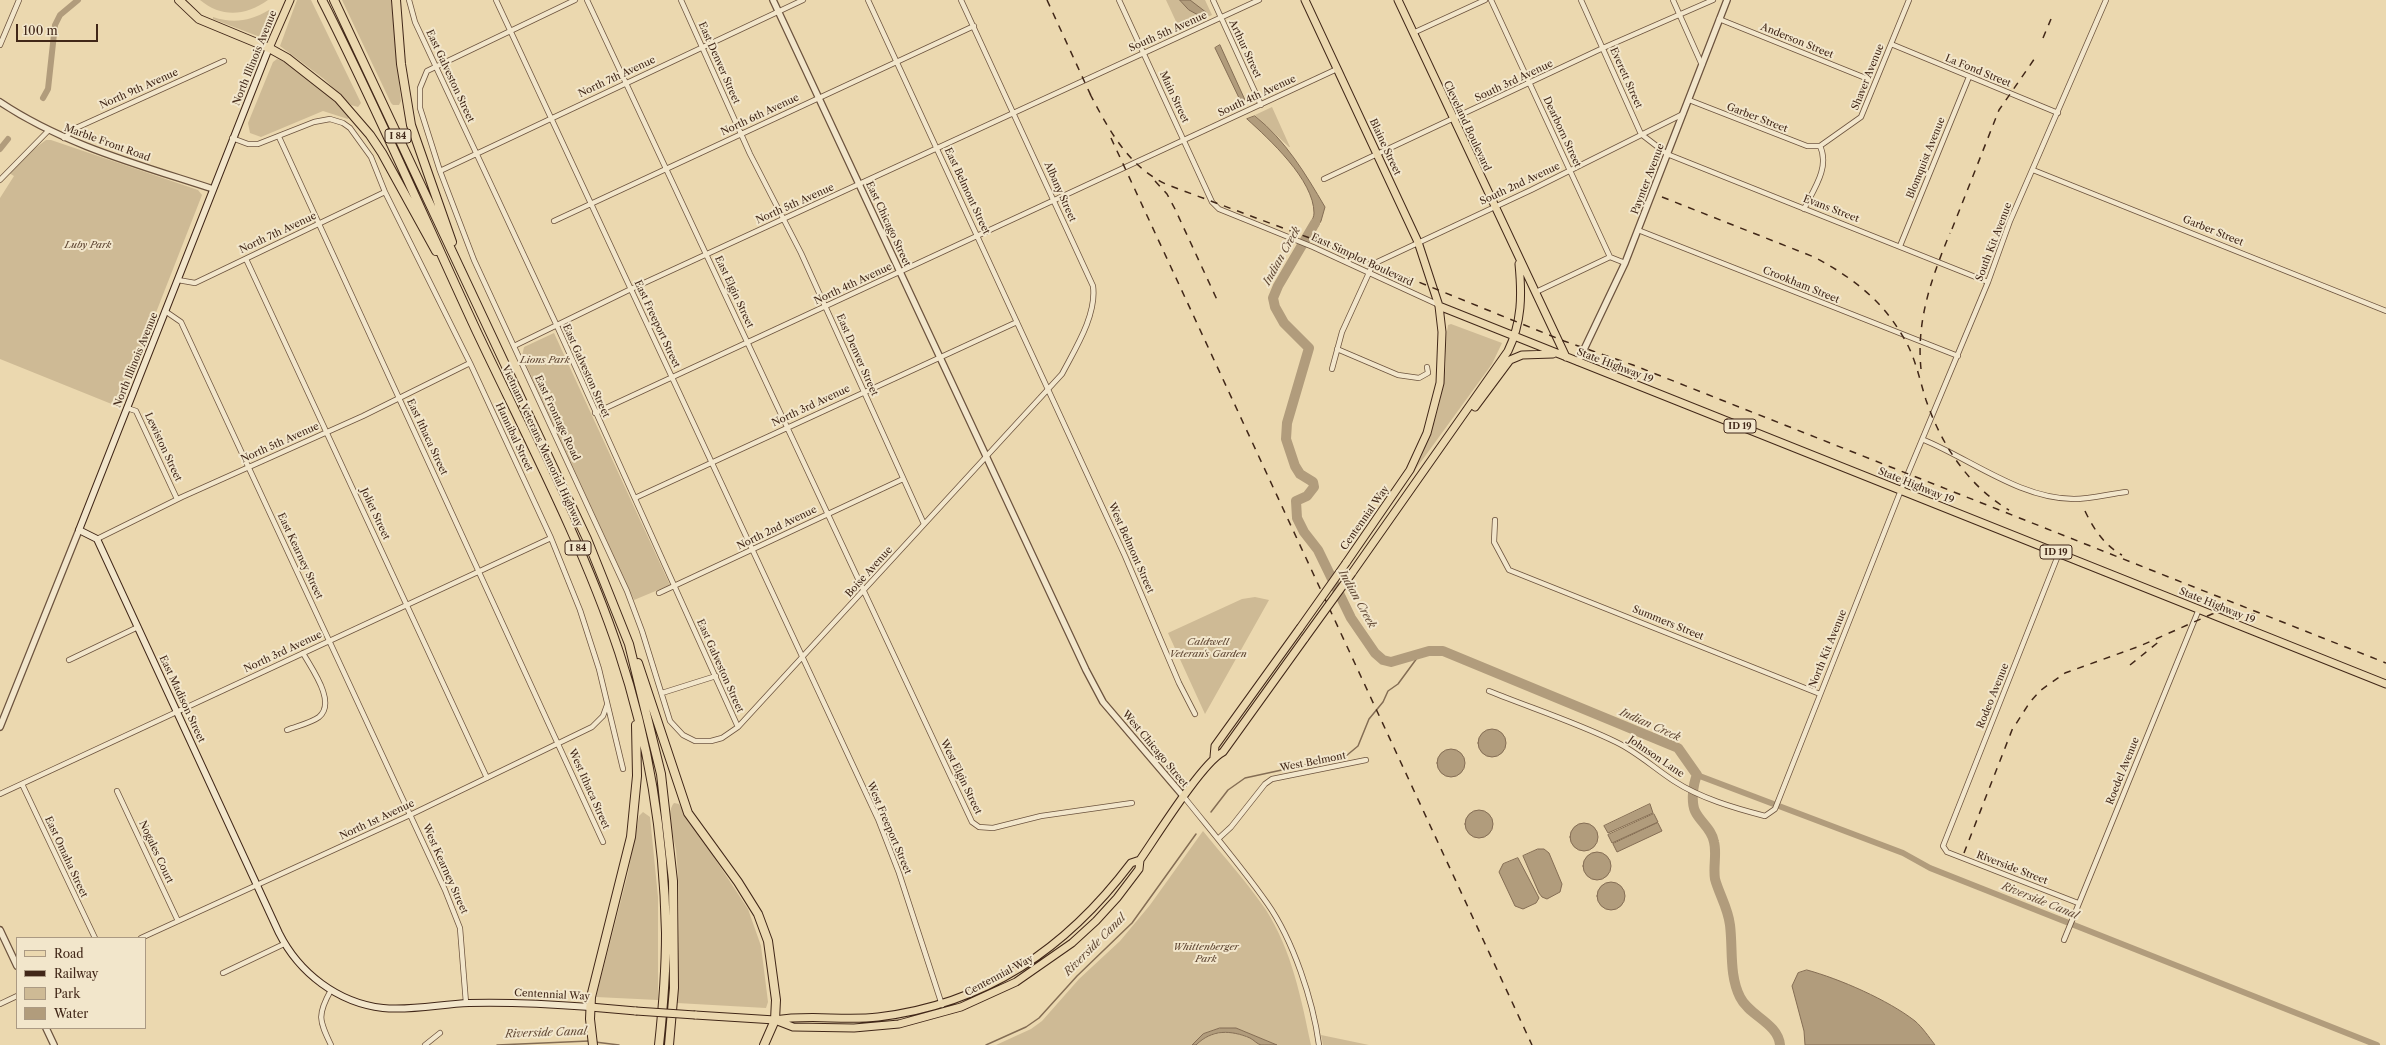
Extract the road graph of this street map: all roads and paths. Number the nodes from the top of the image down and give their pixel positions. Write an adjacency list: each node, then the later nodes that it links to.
1 (19, 0): 37 (street)
2 (179, 0): 39 (highway)
3 (290, 0): 39 (main road, North Illinois Avenue)
4 (322, 0): 99 (highway, Vietnam Veterans Memorial Highway / I 84)
5 (334, 0): 100 (highway, I 84)
6 (396, 0): 100 (highway)
7 (409, 0): 45 (street, East Galveston Street)
8 (496, 0): 34 (street, East Freeport Street)
9 (575, 0): 34 (street)
10 (587, 0): 50 (street, East Elgin Street)
11 (681, 0): 38 (street, East Denver Street)
12 (773, 0): 29 (street, East Chicago Street)
13 (803, 0): 29 (street, North 7th Avenue)
14 (868, 0): 43 (street, East Belmont Street)
15 (961, 0): 33 (street, Albany Street)
16 (1119, 0): 41 (street, Main Street)
17 (1213, 0): 31 (street, Arthur Street)
18 (1259, 0): 31 (street, South 5th Avenue)
19 (1305, 0): 46 (main road, Blaine Street)
20 (1398, 0): 35 (main road, Cleveland Boulevard)
21 (1484, 0): 35 (street)
22 (1491, 0): 51 (street, Dearborn Street)
23 (1581, 0): 40 (street, Everett Street)
24 (1673, 0): 30 (street)
25 (1713, 0): 30 (street, South 3rd Avenue)
26 (1727, 0): 32 (street, Paynter Avenue)
27 (1909, 0): 36 (street, Shaver Avenue)
28 (2106, 0): 57 (street, South Kit Avenue)
29 (778, 11): 38 (street, North 7th Avenue); 52 (street, East Chicago Street)
30 (1679, 15): 40 (street, South 3rd Avenue); 44 (street)
31 (1221, 18): 41 (street, South 5th Avenue); 55 (street, Arthur Street)
32 (1720, 20): 44 (street, Paynter Avenue); 48 (street, Anderson Street)
33 (974, 26): 43 (street, North 6th Avenue); 56 (street, Albany Street)
34 (511, 31): 45 (street); 59 (street, East Freeport Street)
35 (1413, 34): 60 (main road, Cleveland Boulevard)
36 (1891, 44): 47 (street, La Fond Street); 68 (street, Shaver Avenue)
37 (0, 45)
38 (701, 47): 50 (street, North 7th Avenue); 62 (street, East Denver Street)
39 (269, 48): 66 (main road, North Illinois Avenue); 99 (highway)
40 (1603, 48): 51 (street, South 3rd Avenue); 63 (street, Everett Street)
41 (1144, 53): 49 (street, South 5th Avenue); 67 (street, Main Street)
42 (224, 61): 65 (street, North 9th Avenue)
43 (897, 62): 52 (street, North 6th Avenue); 69 (street, East Belmont Street)
44 (1702, 65): 53 (street, Paynter Avenue)
45 (436, 67): 70 (street, East Galveston Street); 76 (street, East Frontage Road)
46 (1337, 69): 55 (street, South 4th Avenue); 72 (main road, Blaine Street)
47 (1969, 77): 57 (street, La Fond Street); 93 (street, Blomquist Avenue)
48 (1868, 79)
49 (1084, 81): 56 (street, North 5th Avenue)
50 (626, 82): 59 (street, North 7th Avenue); 73 (street, East Elgin Street)
51 (1530, 84): 60 (street, South 3rd Avenue); 74 (street, Dearborn Street)
52 (819, 98): 62 (street, North 6th Avenue); 79 (street, East Chicago Street)
53 (1689, 100): 58 (street, Paynter Avenue); 68 (street, Garber Street)
54 (0, 102): 61 (street, Marble Front Road)
55 (1261, 104): 67 (street, South 4th Avenue)
56 (1014, 113): 69 (street, North 5th Avenue); 82 (street, Albany Street)
57 (2058, 113): 75 (street, South Kit Avenue)
58 (1683, 114): 63 (street, South 2nd Avenue); 71 (street, Paynter Avenue)
59 (551, 118): 70 (street, North 7th Avenue); 84 (street, East Freeport Street)
60 (1453, 119): 72 (street, South 3rd Avenue); 85 (main road, Cleveland Boulevard)
61 (48, 131): 65 (street, Marble Front Road); 78 (street)
62 (741, 134): 73 (street, North 6th Avenue); 87 (street, East Denver Street)
63 (1641, 134): 71 (street, Everett Street); 74 (street, South 2nd Avenue)
64 (279, 137): 66 (street); 81 (street, Hannibal Street); 89 (street, East Ithaca Street)
65 (64, 138): 80 (street, Marble Front Road)
66 (232, 138): 80 (main road, North Illinois Avenue)
67 (1184, 140): 82 (street, North 4th Avenue); 83 (street, Main Street)
68 (1820, 146): 86 (street)
69 (938, 149): 79 (street, North 5th Avenue); 91 (street, East Belmont Street)
70 (476, 153): 76 (street, North 7th Avenue); 112 (street, East Galveston Street)
71 (1667, 154): 86 (street, Evans Street); 90 (street, Paynter Avenue)
72 (1377, 155): 77 (street, South 3rd Avenue); 92 (main road, Blaine Street)
73 (666, 169): 84 (street, North 6th Avenue); 94 (street, East Elgin Street)
74 (1571, 170): 85 (street, South 2nd Avenue); 95 (street, Dearborn Street)
75 (2033, 170): 104 (street, South Kit Avenue); 110 (street, Garber Street)
76 (440, 171): 115 (street, East Frontage Road)
77 (1324, 179)
78 (0, 180)
79 (860, 185): 87 (street, North 5th Avenue); 101 (street, East Chicago Street)
80 (213, 189): 103 (main road, North Illinois Avenue)
81 (386, 192): 89 (street, North 7th Avenue); 122 (street, Hannibal Street)
82 (1055, 200): 91 (street, North 4th Avenue); 126 (street, Albany Street)
83 (1212, 202): 102 (street, East Simplot Boulevard)
84 (592, 204): 88 (street, North 6th Avenue); 105 (street, East Freeport Street)
85 (1494, 207): 92 (street, South 2nd Avenue); 97 (main road, Cleveland Boulevard)
86 (1804, 209): 93 (street, Evans Street)
87 (783, 219): 94 (street, North 5th Avenue); 107 (street, East Denver Street)
88 (554, 221)
89 (319, 224): 96 (street, North 7th Avenue); 128 (street, East Ithaca Street)
90 (1638, 230): 98 (street, Paynter Avenue); 118 (street, Crookham Street)
91 (978, 236): 101 (street, North 4th Avenue); 111 (street, East Belmont Street)
92 (1418, 242): 102 (street, South 2nd Avenue); 108 (main road, Blaine Street)
93 (1900, 246): 104 (street, Evans Street)
94 (706, 254): 105 (street, North 5th Avenue); 114 (street, East Elgin Street)
95 (1610, 256): 98 (street); 106 (street)
96 (246, 259): 103 (street, North 7th Avenue); 132 (street, Joliet Street)
97 (1519, 260): 106 (main road, Cleveland Boulevard); 113 (main road, Centennial Way)
98 (1625, 263): 121 (street, Paynter Avenue)
99 (446, 264): 170 (highway, Vietnam Veterans Memorial Highway / I 84)
100 (462, 271): 159 (highway, I 84)
101 (900, 272): 107 (street, North 4th Avenue); 119 (street, East Chicago Street)
102 (1367, 272): 108 (street, East Simplot Boulevard); 116 (street)
103 (178, 280): 109 (main road, North Illinois Avenue)
104 (1988, 282): 118 (street, South Kit Avenue)
105 (631, 289): 112 (street, North 5th Avenue); 125 (street, East Freeport Street)
106 (1536, 292): 120 (main road, Cleveland Boulevard)
107 (826, 306): 114 (street, North 4th Avenue); 127 (street, East Denver Street)
108 (1439, 306): 113 (main road, State Highway 19 / ID 19); 177 (main road, Centennial Way, bridge)
109 (166, 311): 129 (main road, North Illinois Avenue); 137 (street, East Kearney Street)
110 (2386, 311)
111 (1017, 322): 119 (street, North 3rd Avenue); 126 (street, East Belmont Street)
112 (557, 326): 115 (street, North 5th Avenue); 130 (street, East Galveston Street)
113 (1515, 337): 117 (main road, State Highway 19 / ID 19); 134 (main road, Centennial Way)
114 (748, 343): 125 (street, North 4th Avenue); 131 (street, East Elgin Street)
115 (514, 346): 166 (street, East Frontage Road)
116 (1337, 349): 123 (street); 124 (street)
117 (1556, 354): 120 (main road, State Highway 19 / ID 19); 134 (main road)
118 (1958, 356): 133 (street, South Kit Avenue)
119 (940, 357): 127 (street, North 3rd Avenue); 135 (street, East Chicago Street)
120 (1566, 357): 121 (main road, State Highway 19 / ID 19)
121 (1578, 362): 139 (main road, State Highway 19 / ID 19)
122 (470, 363): 128 (street, North 5th Avenue); 147 (street, Hannibal Street)
123 (1427, 366)
124 (1332, 369)
125 (672, 378): 130 (street, North 4th Avenue); 136 (street, East Freeport Street)
126 (1048, 390): 135 (street, Boise Avenue); 171 (street, West Belmont Street)
127 (864, 392): 131 (street, North 3rd Avenue); 138 (street, East Denver Street)
128 (399, 398): 132 (street, North 5th Avenue); 151 (street, East Ithaca Street)
129 (127, 408): 142 (street, Lewiston Street); 146 (main road, North Illinois Avenue)
130 (596, 413): 141 (street, East Galveston Street)
131 (786, 427): 136 (street, North 3rd Avenue); 143 (street, East Elgin Street)
132 (327, 432): 137 (street, North 5th Avenue); 155 (street, Joliet Street)
133 (1924, 440): 139 (street, South Kit Avenue); 140 (street)
134 (1436, 453): 177 (main road, Centennial Way, bridge)
135 (986, 456): 145 (street, Boise Avenue); 184 (street, West Chicago Street)
136 (712, 462): 141 (street, North 3rd Avenue); 149 (street, East Freeport Street)
137 (248, 467): 142 (street, North 5th Avenue); 158 (street, East Kearney Street)
138 (903, 479): 143 (street, North 2nd Avenue); 145 (street, East Denver Street)
139 (1901, 490): 150 (main road, State Highway 19 / ID 19); 167 (street, North Kit Avenue)
140 (2126, 492)
141 (635, 498): 152 (street, East Galveston Street)
142 (177, 500): 148 (street, North 5th Avenue)
143 (828, 514): 149 (street, North 2nd Avenue); 153 (street, East Elgin Street)
144 (1495, 520): 167 (street, Summers Street)
145 (924, 524): 153 (street, Boise Avenue)
146 (78, 530): 148 (main road); 172 (street, North Illinois Avenue)
147 (551, 538): 151 (street, North 3rd Avenue); 168 (street, Hannibal Street)
148 (97, 540): 157 (main road, East Madison Street)
149 (753, 550): 152 (street, North 2nd Avenue); 161 (street, East Freeport Street)
150 (2059, 553): 156 (main road, State Highway 19 / ID 19); 190 (street, Rodeo Avenue)
151 (479, 571): 155 (street, North 3rd Avenue); 176 (street, East Ithaca Street)
152 (674, 587): 154 (street, North 2nd Avenue); 163 (street, East Galveston Street)
153 (863, 591): 161 (street, Boise Avenue); 185 (street, West Elgin Street)
154 (659, 593)
155 (407, 604): 158 (street, North 3rd Avenue); 180 (street, Joliet Street)
156 (2199, 609): 164 (main road, State Highway 19 / ID 19); 193 (street, Roedel Avenue)
157 (138, 627): 162 (street); 169 (main road, East Madison Street)
158 (329, 640): 160 (street, North 3rd Avenue); 187 (street, East Kearney Street)
159 (629, 644): 209 (highway); 217 (highway, I 84)
160 (303, 653): 169 (street, North 3rd Avenue); 174 (street)
161 (802, 656): 173 (street, Boise Avenue); 204 (street, West Freeport Street)
162 (68, 660)
163 (716, 676): 166 (street); 173 (street, East Galveston Street)
164 (2386, 684)
165 (1489, 690): 186 (street, Johnson Lane)
166 (662, 693): 175 (street, East Frontage Road)
167 (1820, 694): 186 (street, North Kit Avenue)
168 (607, 704): 176 (street, North 1st Avenue); 179 (street, Hannibal Street)
169 (177, 712): 181 (street, North 3rd Avenue); 192 (main road, East Madison Street)
170 (636, 712): 207 (highway); 216 (highway, Vietnam Veterans Memorial Highway / I 84)
171 (1195, 714)
172 (0, 726)
173 (738, 727): 175 (street, Boise Avenue)
174 (287, 730)
175 (690, 738)
176 (559, 743): 180 (street, North 1st Avenue); 189 (street, West Ithaca Street)
177 (1214, 757): 184 (main road, Centennial Way)
178 (1366, 760): 188 (street, West Belmont)
179 (623, 769)
180 (487, 778): 187 (street, North 1st Avenue)
181 (22, 784): 183 (street); 196 (street, East Omaha Street)
182 (117, 791): 194 (street, Nogales Court)
183 (0, 794)
184 (1184, 797): 188 (street, West Chicago Street); 191 (main road, Centennial Way)
185 (1132, 803)
186 (1770, 814)
187 (410, 815): 192 (street, North 1st Avenue); 206 (street, West Kearney Street)
188 (1218, 839): 219 (street, West Chicago Street)
189 (603, 842)
190 (1943, 846): 193 (street, Riverside Street)
191 (1140, 860): 204 (main road, Centennial Way); 208 (main road, Centennial Way)
192 (257, 886): 194 (street, North 1st Avenue); 199 (main road, East Madison Street)
193 (2078, 903): 198 (street, Roedel Avenue)
194 (178, 921): 197 (street, North 1st Avenue)
195 (0, 930): 200 (street)
196 (94, 937)
197 (143, 937)
198 (2064, 940)
199 (284, 944): 201 (street); 202 (main road, Centennial Way)
200 (16, 964)
201 (223, 972)
202 (331, 990): 206 (main road, Centennial Way); 213 (street)
203 (16, 996): 205 (street)
204 (941, 1003): 208 (street, West Freeport Street); 209 (main road, Centennial Way)
205 (0, 1004)
206 (466, 1004): 207 (main road, Centennial Way)
207 (590, 1007): 209 (main road, Centennial Way, bridge); 215 (highway)
208 (944, 1013): 209 (main road, Centennial Way)
209 (775, 1020): 218 (highway)
210 (46, 1029): 212 (street)
211 (440, 1032): 214 (street)
212 (54, 1045)
213 (330, 1045)
214 (425, 1045)
215 (593, 1045)
216 (659, 1045)
217 (669, 1045)
218 (764, 1045)
219 (1319, 1045)

